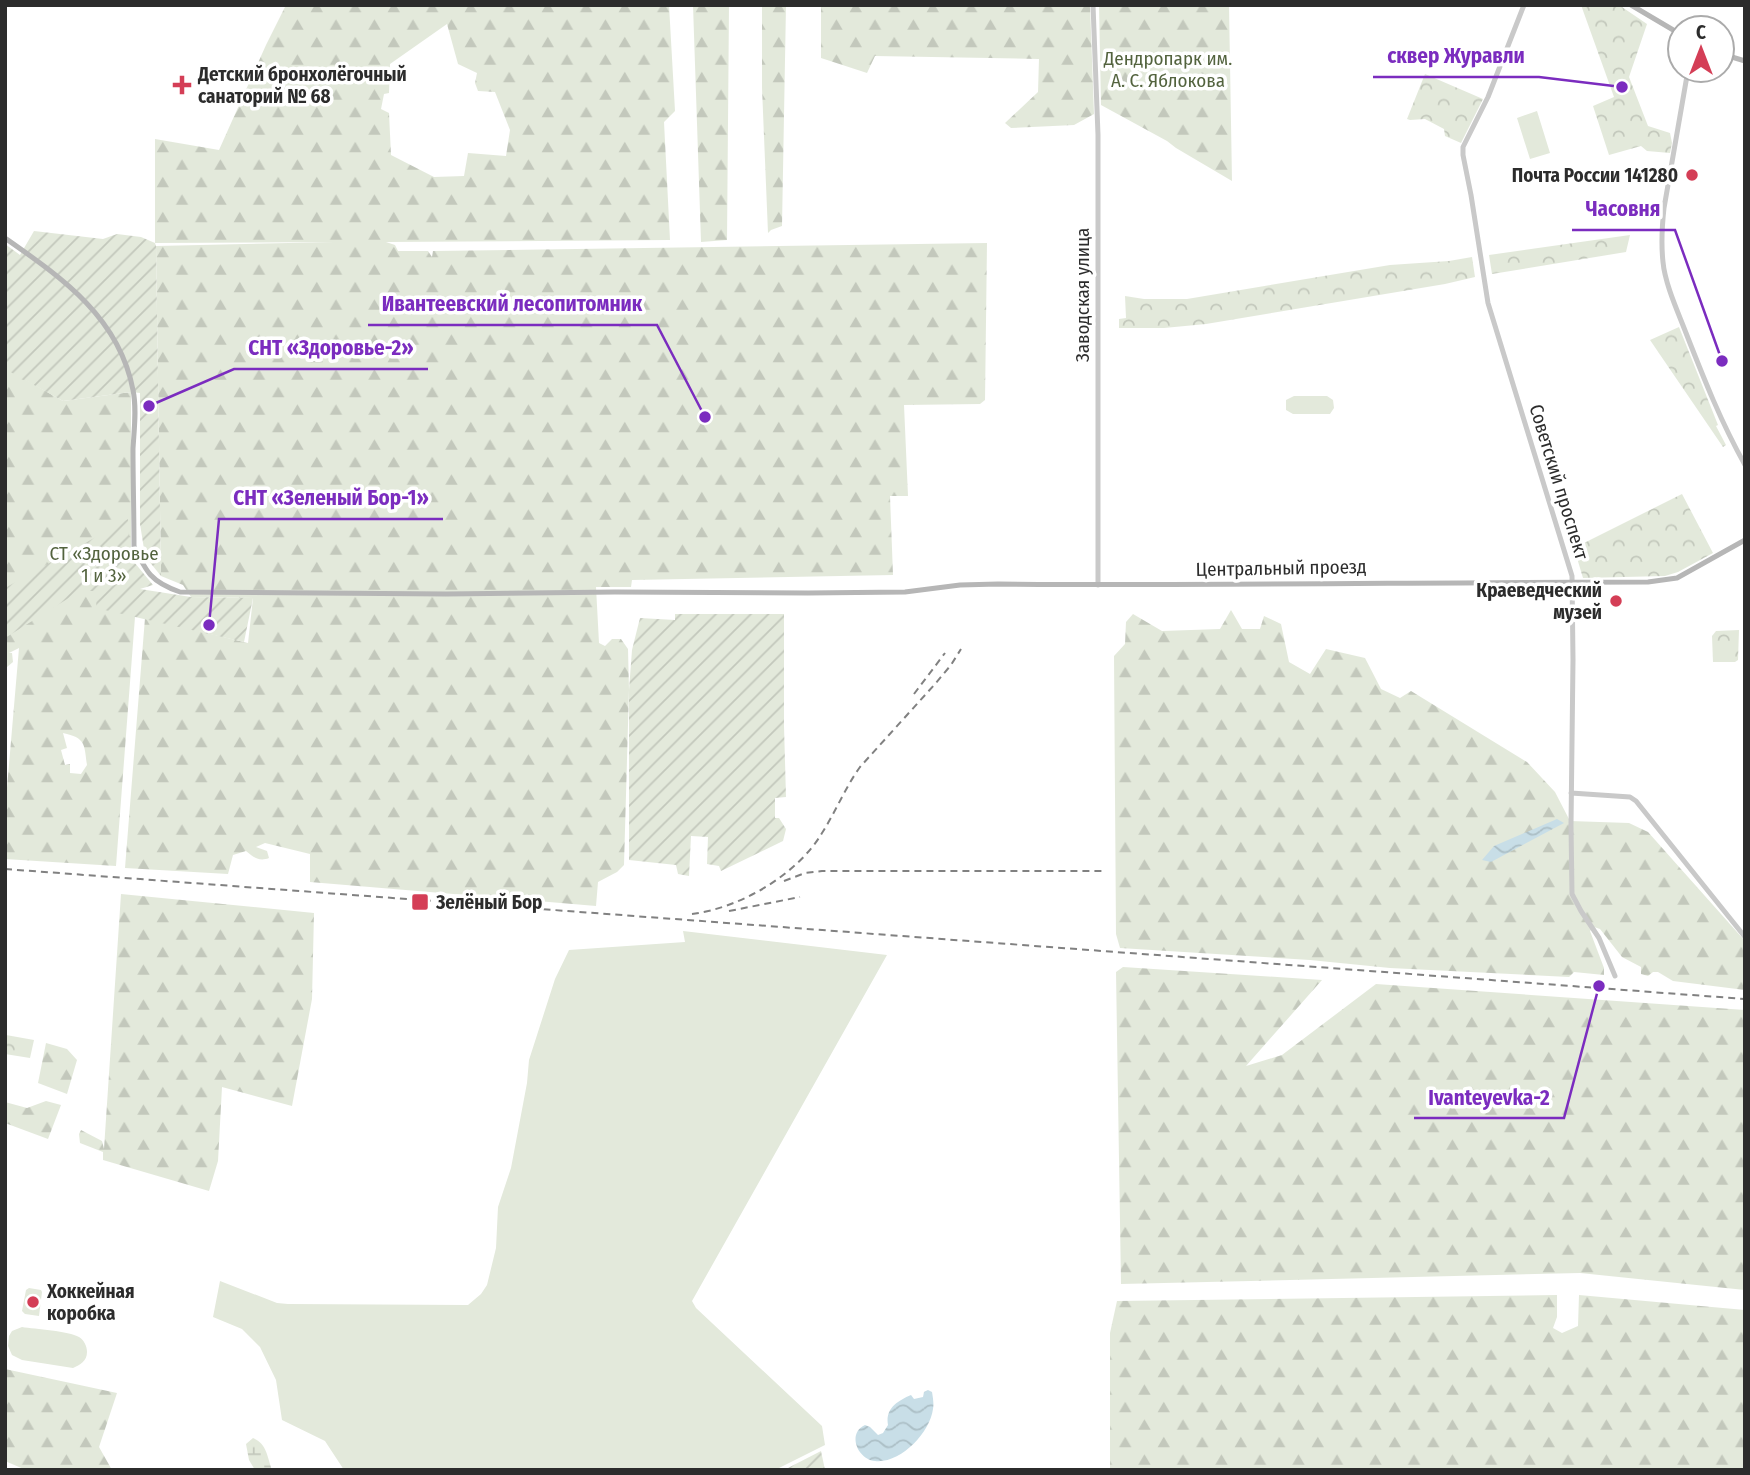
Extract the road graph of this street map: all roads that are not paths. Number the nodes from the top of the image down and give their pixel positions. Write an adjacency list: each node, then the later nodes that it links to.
1 (1093, 5): 10 (street, Заводская улица)
2 (1524, 5): 9 (street, Советский проспект)
3 (1631, 5): 4 (main road)
4 (1666, 26)
5 (1686, 84): 7 (street)
6 (5, 239): 10 (main road, Центральный проезд)
7 (1745, 466)
8 (1745, 540): 9 (main road, Центральный проезд)
9 (1573, 582): 10 (main road, Центральный проезд); 11 (street, Советский проспект)
10 (1098, 585)
11 (1571, 793): 12 (street); 13 (street, Советский проспект)
12 (1745, 937)
13 (1615, 976)

